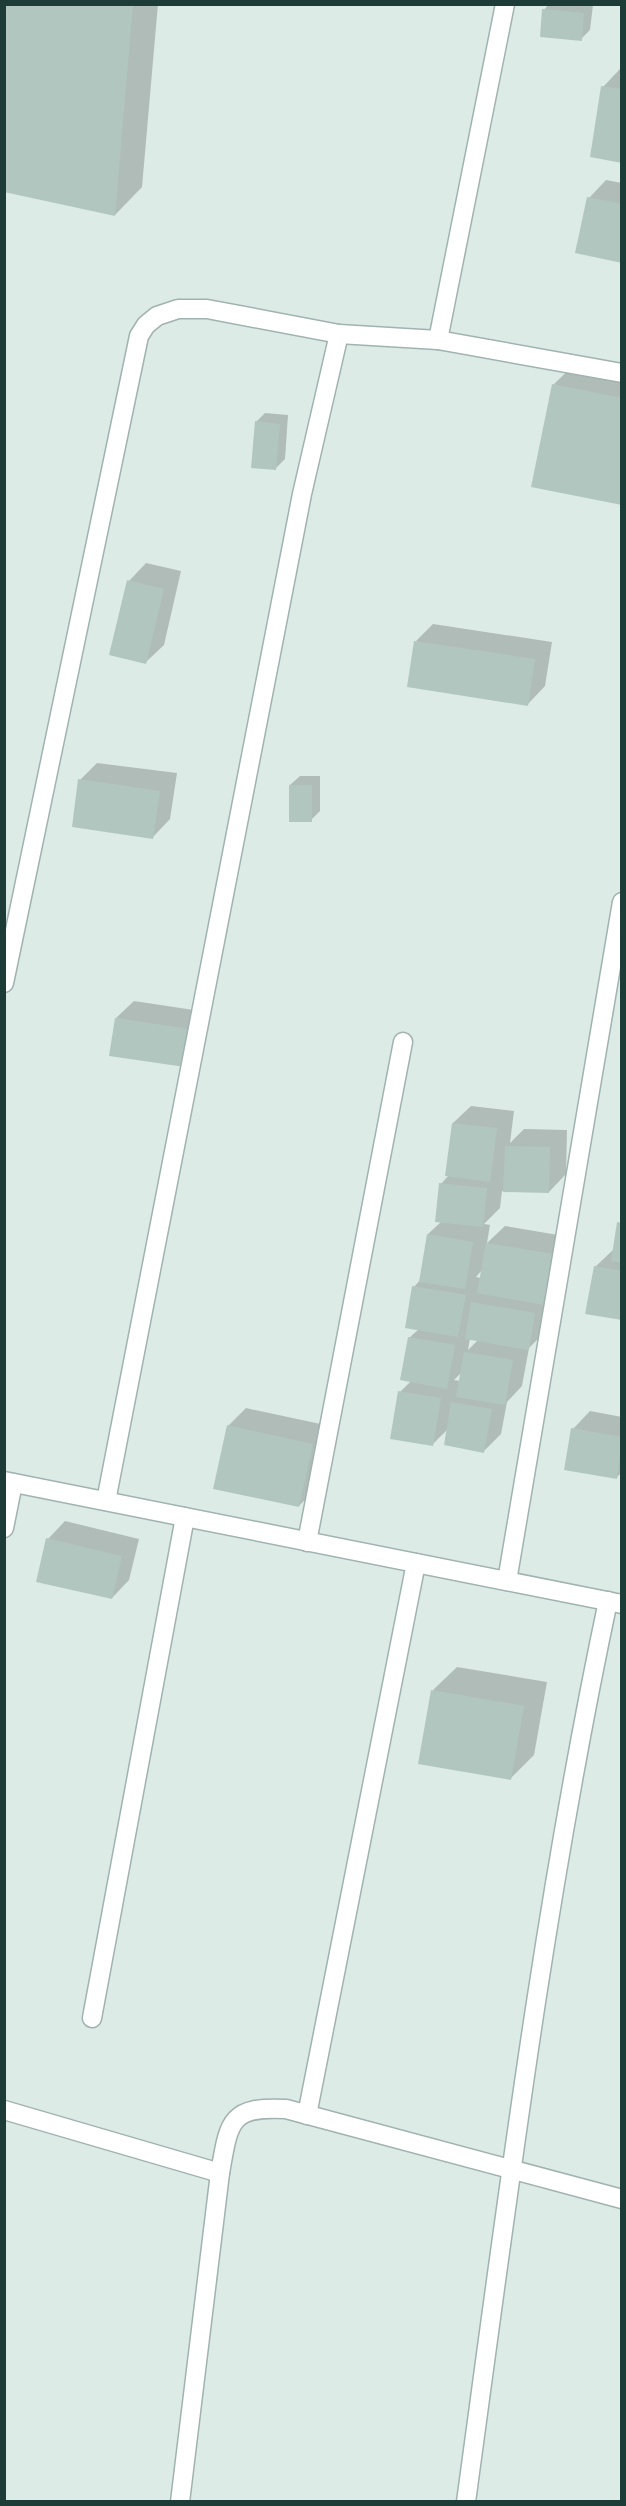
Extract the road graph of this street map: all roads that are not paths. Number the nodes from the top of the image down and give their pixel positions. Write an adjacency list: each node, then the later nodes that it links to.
1 (505, 4): 3 (street)
2 (339, 334): 3 (street); 6 (street); 9 (street)
3 (438, 340): 4 (street)
4 (621, 373)
5 (621, 902): 14 (street)
6 (4, 983)
7 (404, 1042): 12 (street)
8 (9, 1482): 9 (street); 11 (street)
9 (106, 1502): 10 (street)
10 (185, 1517): 12 (street); 16 (street)
11 (4, 1528)
12 (307, 1542): 13 (street)
13 (416, 1563): 14 (street); 18 (street)
14 (507, 1581): 15 (street)
15 (615, 1603): 19 (street)
16 (92, 2018)
17 (4, 2110): 20 (street)
18 (307, 2115): 19 (street); 20 (street)
19 (512, 2168): 21 (street); 23 (street)
20 (220, 2173): 22 (street)
21 (621, 2199)
22 (180, 2502)
23 (466, 2502)

